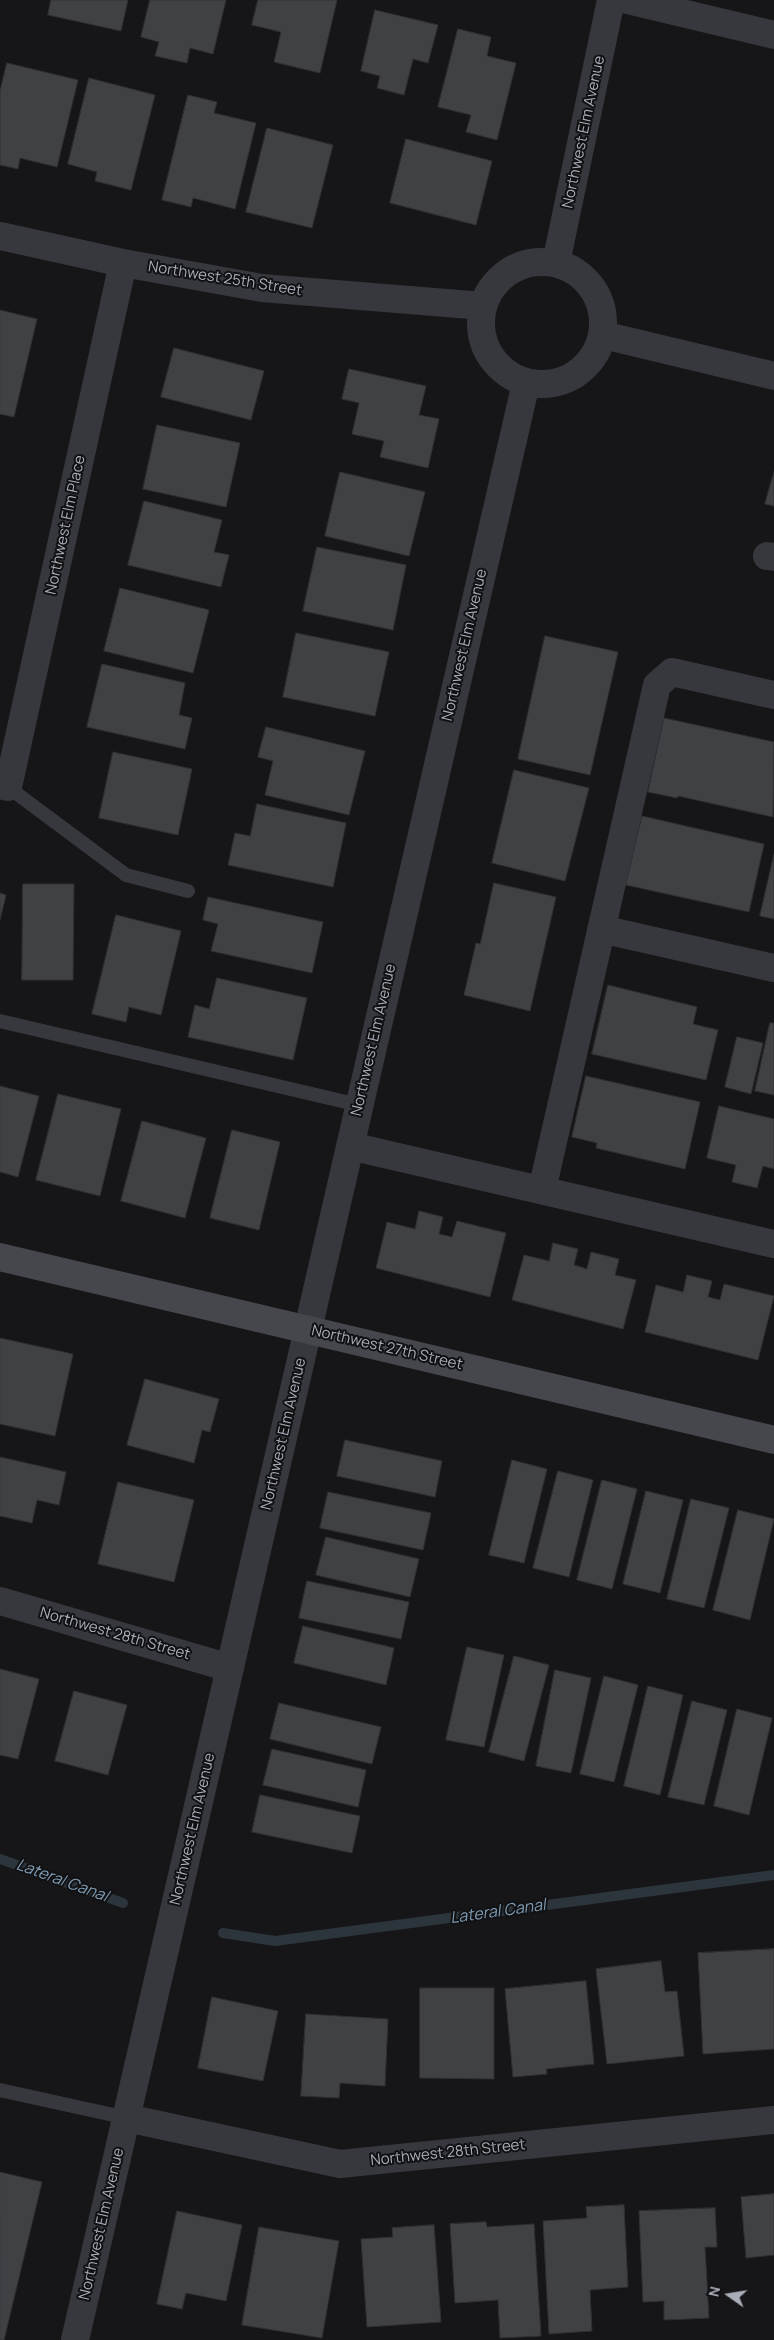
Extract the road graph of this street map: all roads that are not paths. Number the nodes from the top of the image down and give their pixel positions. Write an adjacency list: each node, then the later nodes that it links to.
1 (611, 0): 6 (street, Northwest Elm Avenue)
2 (628, 0): 3 (street)
3 (774, 35)
4 (0, 236): 5 (street, Northwest 25th Street)
5 (124, 263): 7 (street, Northwest 25th Street); 12 (street, Northwest Elm Place)
6 (556, 263): 7 (street); 8 (street)
7 (483, 306): 10 (street)
8 (603, 334): 9 (street); 10 (street)
9 (774, 376)
10 (526, 383): 17 (street, Northwest Elm Avenue)
11 (774, 695): 14 (street)
12 (4, 786): 13 (lane)
13 (188, 891)
14 (601, 928): 15 (street); 19 (street)
15 (774, 968)
16 (0, 1021): 17 (lane)
17 (359, 1105): 18 (street, Northwest Elm Avenue)
18 (350, 1146): 19 (street); 22 (street, Northwest Elm Avenue)
19 (542, 1190): 20 (street)
20 (774, 1244)
21 (0, 1257): 22 (street, Northwest 27th Street)
22 (308, 1330): 23 (street, Northwest 27th Street); 25 (street, Northwest Elm Avenue)
23 (774, 1440)
24 (0, 1601): 25 (street, Northwest 28th Street)
25 (230, 1668): 27 (street, Northwest Elm Avenue)
26 (0, 2090): 27 (lane)
27 (126, 2118): 28 (street, Northwest 28th Street); 29 (street, Northwest Elm Avenue)
28 (774, 2120)
29 (75, 2340)

